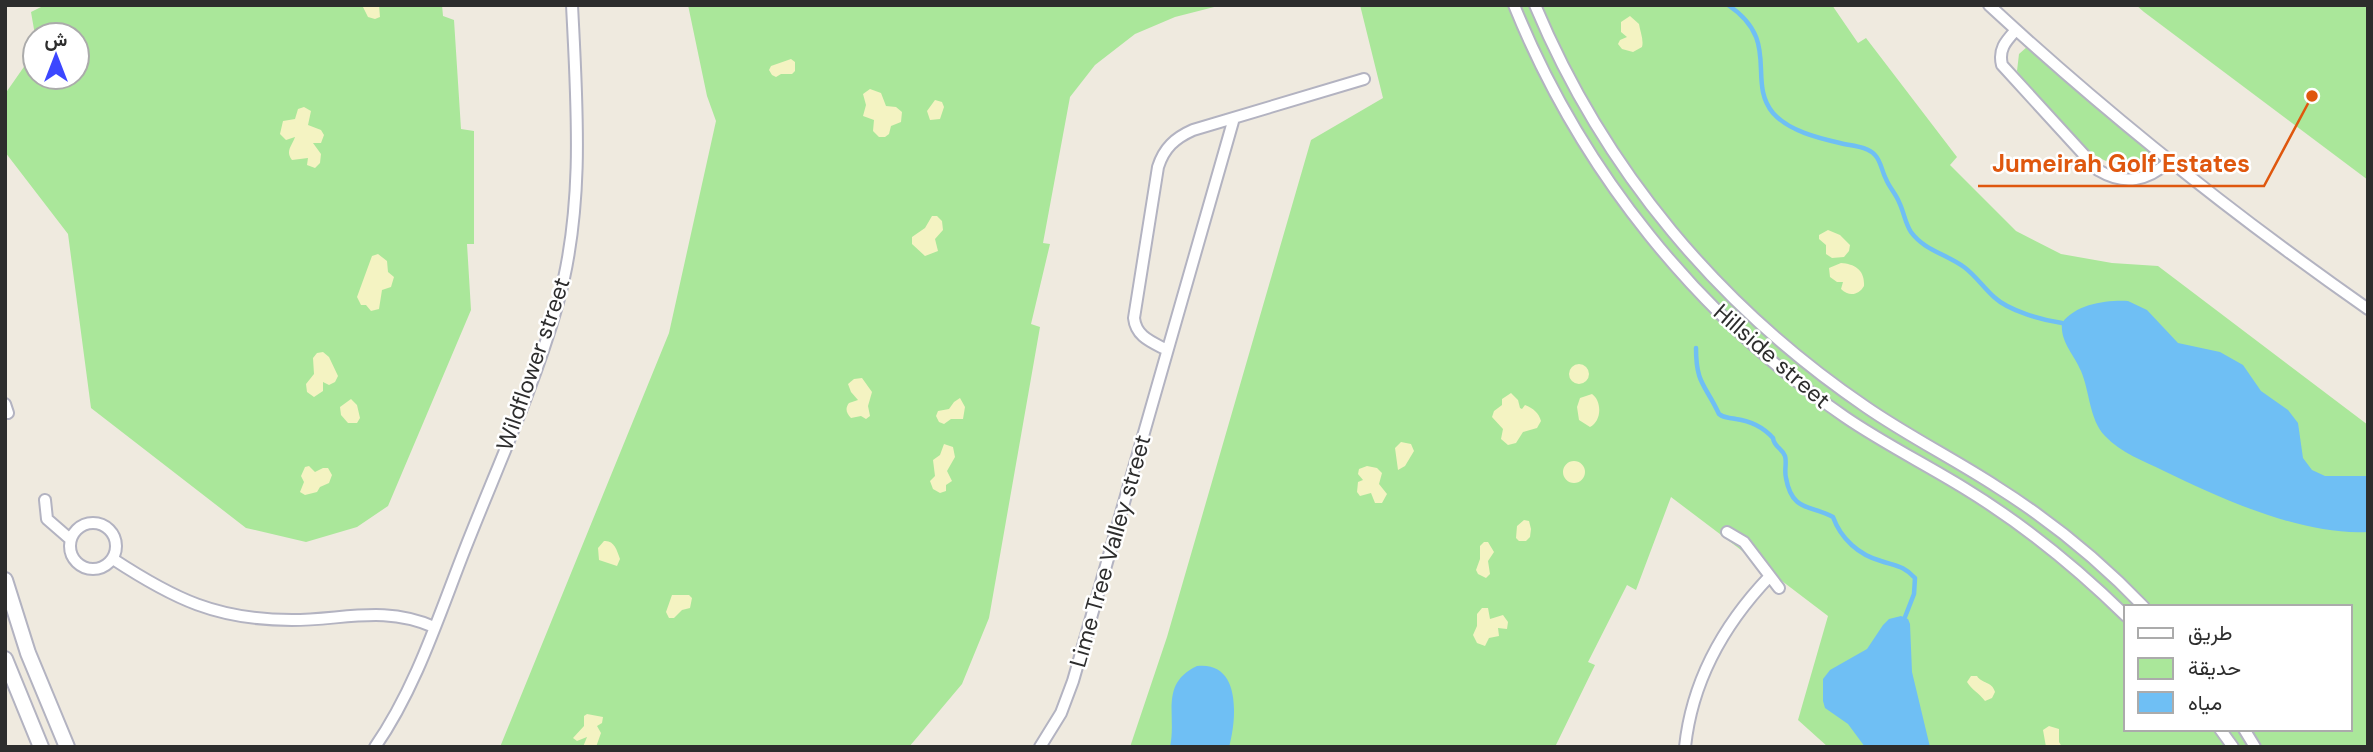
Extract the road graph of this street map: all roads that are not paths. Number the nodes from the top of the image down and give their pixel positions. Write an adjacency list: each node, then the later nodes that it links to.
1 (572, 5): 22 (street, Wildflower street)
2 (1514, 5): 8 (street, Hillside street)
3 (1535, 5): 6 (street, Hillside street)
4 (1989, 5): 5 (street)
5 (2016, 30): 10 (street); 10 (street)
6 (1566, 72): 8 (street); 20 (street, Hillside street)
7 (1364, 79): 9 (street)
8 (1549, 81): 21 (street, Hillside street)
9 (1234, 118): 12 (street, Lime Tree Valley street); 12 (street)
10 (2170, 161): 11 (street)
11 (2368, 309)
12 (1167, 350): 29 (street, Lime Tree Valley street)
13 (45, 500): 15 (street)
14 (1727, 532): 17 (street)
15 (70, 539): 16 (street); 16 (street)
16 (113, 559): 22 (street)
17 (1770, 576): 19 (street); 30 (street)
18 (5, 580): 27 (street)
19 (1779, 587)
20 (2142, 605)
21 (2124, 614)
22 (434, 627): 28 (street, Wildflower street)
23 (5, 659): 26 (street)
24 (2222, 731): 31 (street)
25 (2245, 731): 32 (street)
26 (41, 747)
27 (67, 747)
28 (375, 747)
29 (1040, 747)
30 (1685, 747)
31 (2232, 747)
32 (2255, 747)

